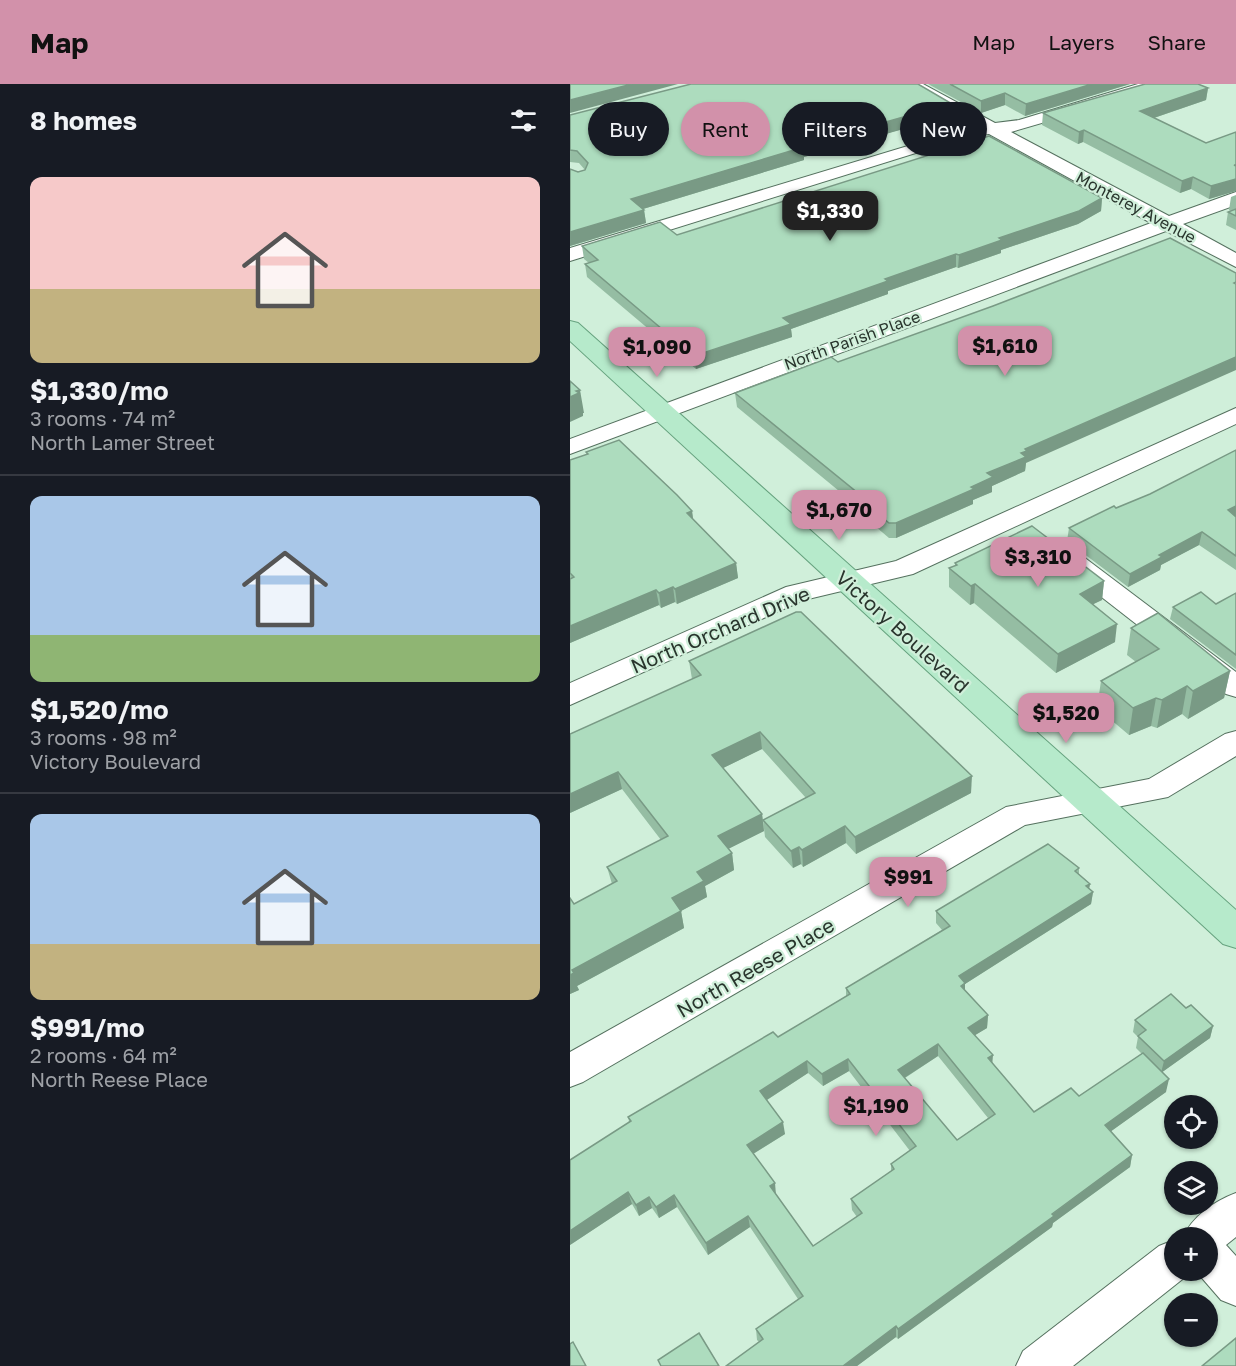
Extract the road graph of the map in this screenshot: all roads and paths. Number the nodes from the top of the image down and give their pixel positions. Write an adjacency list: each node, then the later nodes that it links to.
1 (910, 84): 3 (street, Monterey Avenue)
2 (1156, 84): 3 (street)
3 (992, 129): 5 (street, Monterey Avenue); 6 (street)
4 (1236, 198): 5 (street, North Parish Place)
5 (1167, 223): 7 (street, Monterey Avenue); 9 (street, North Parish Place)
6 (570, 255)
7 (1236, 261)
8 (570, 328): 9 (main road, Victory Boulevard)
9 (663, 412): 11 (street, North Parish Place); 13 (main road, Victory Boulevard)
10 (1236, 415): 12 (street, North Orchard Drive)
11 (570, 447)
12 (1034, 532): 13 (street, North Orchard Drive); 14 (street)
13 (848, 581): 15 (street, North Orchard Drive); 17 (main road, Victory Boulevard)
14 (1236, 687)
15 (570, 695)
16 (1236, 742): 17 (street, North Reese Place)
17 (1091, 801): 18 (main road, Victory Boulevard); 19 (street, North Reese Place)
18 (1236, 933)
19 (570, 1071)
20 (1236, 1212): 21 (street)
21 (1217, 1227)
22 (1218, 1266): 24 (street)
23 (1164, 1268): 25 (street)
24 (1236, 1286)
25 (1038, 1366)

